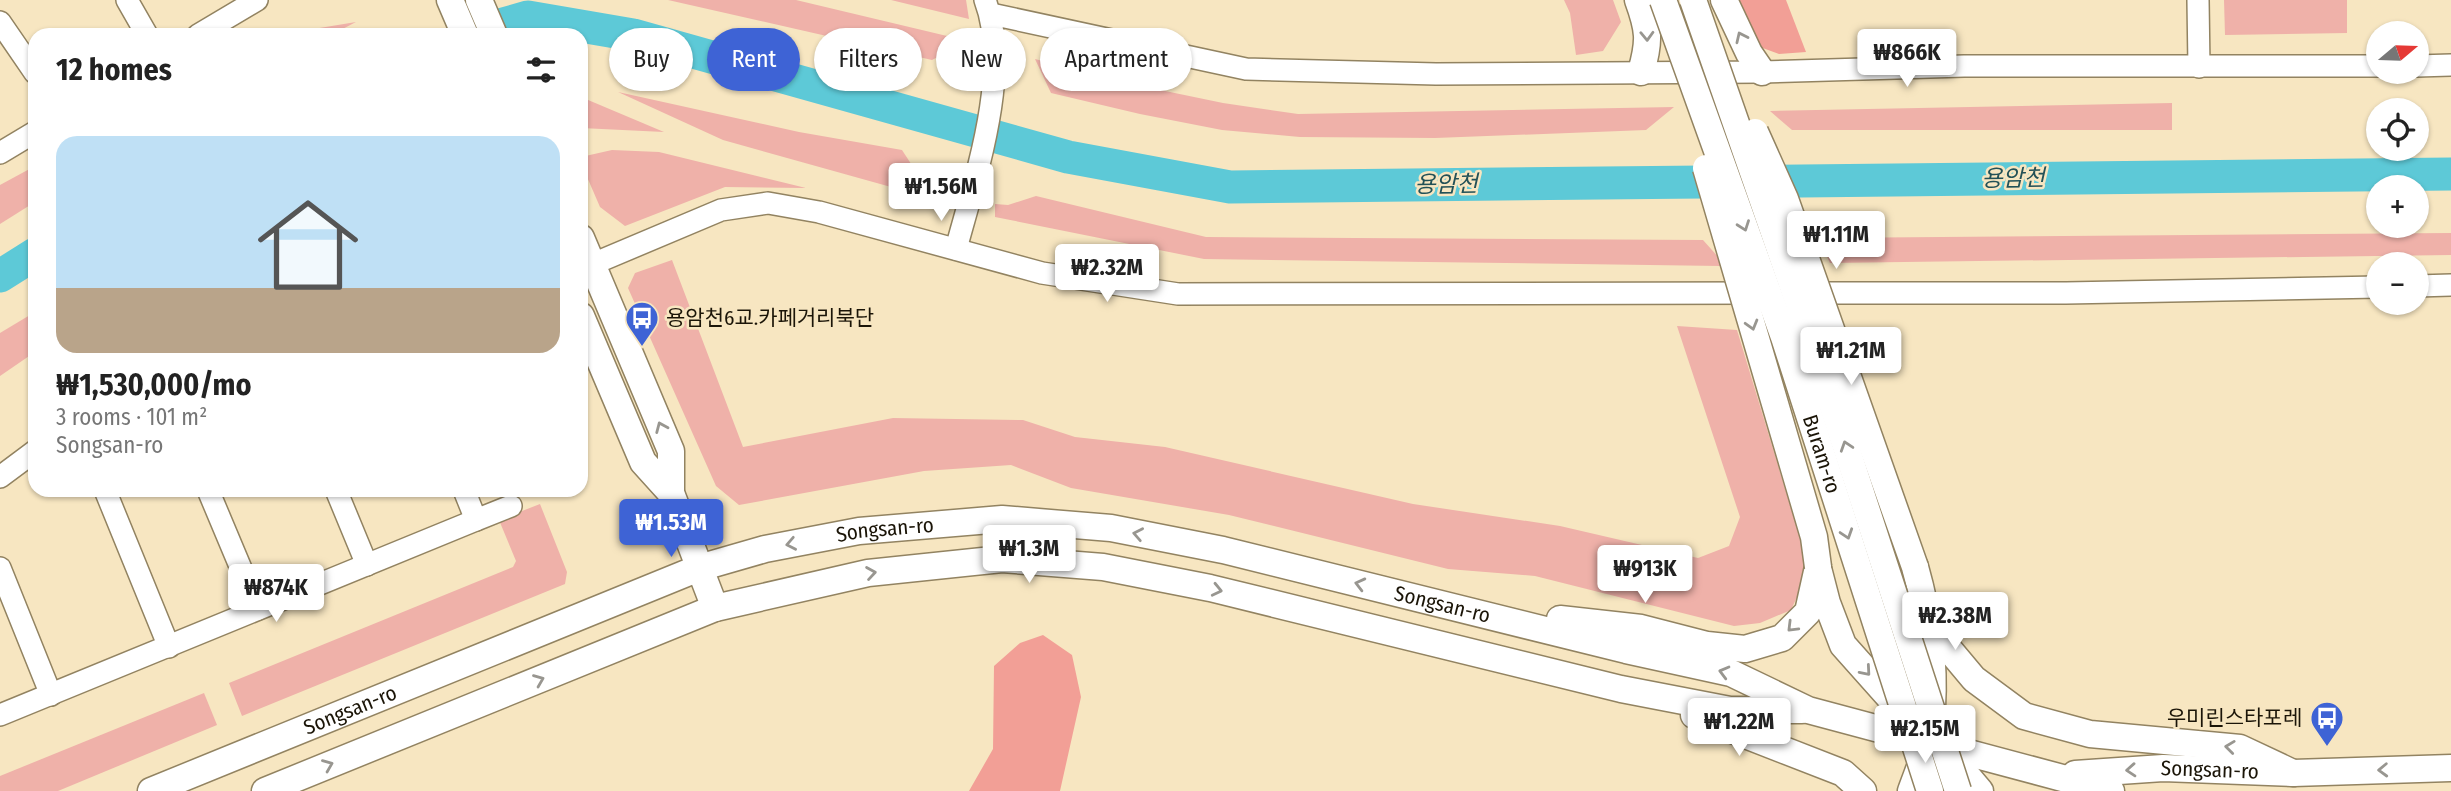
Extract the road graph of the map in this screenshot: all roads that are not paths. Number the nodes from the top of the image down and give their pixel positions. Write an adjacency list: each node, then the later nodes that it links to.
1 (127, 0): 12 (street)
2 (257, 0): 13 (street)
3 (450, 0): 14 (street)
4 (479, 0): 15 (street)
5 (1637, 0): 21 (street, one-way to 21)
6 (1663, 0): 42 (street, one-way to 42, bridge); 62 (street, Buram-ro, one-way to 62, bridge)
7 (1694, 0): 45 (street, bridge); 63 (street, Buram-ro, one-way to 7, bridge)
8 (1724, 0): 22 (street, one-way to 8)
9 (2198, 0): 20 (street)
10 (988, 7): 21 (street); 25 (street)
11 (0, 22): 16 (street)
12 (142, 28)
13 (210, 28)
14 (462, 28)
15 (491, 28)
16 (28, 63)
17 (2451, 65): 19 (street)
18 (2366, 66): 20 (street)
19 (2429, 66)
20 (2199, 67): 22 (street)
21 (1641, 72): 22 (street)
22 (1762, 72)
23 (28, 136): 24 (street)
24 (0, 153)
25 (956, 249): 26 (street); 30 (street)
26 (588, 267)
27 (588, 269): 34 (street, one-way to 27)
28 (2451, 285): 29 (street)
29 (2429, 286)
30 (2366, 287)
31 (588, 332): 34 (street)
32 (28, 456): 33 (street)
33 (0, 477)
34 (671, 493): 44 (street)
35 (108, 497): 49 (street)
36 (211, 497): 48 (street)
37 (339, 497): 41 (street)
38 (467, 497): 40 (street)
39 (511, 506): 40 (street)
40 (476, 520): 41 (street)
41 (367, 565): 48 (street)
42 (1818, 567): 46 (street, one-way to 46); 54 (street, one-way to 54)
43 (0, 568): 51 (street)
44 (699, 568): 46 (street, Songsan-ro, one-way to 44); 47 (street); 58 (street, Songsan-ro)
45 (1925, 603): 54 (street); 56 (street, one-way to 45)
46 (1454, 607): 52 (street, Songsan-ro, one-way to 46)
47 (715, 608): 50 (street, Songsan-ro, one-way to 50); 59 (street, Songsan-ro, one-way to 47)
48 (258, 610): 49 (street)
49 (169, 647): 51 (street)
50 (1637, 691): 52 (street, Songsan-ro); 60 (street)
51 (51, 695): 53 (street)
52 (1808, 710): 54 (street, Songsan-ro)
53 (0, 715)
54 (1929, 742): 57 (street, Songsan-ro); 61 (street); 64 (street)
55 (2451, 768): 56 (street, Songsan-ro, one-way to 56)
56 (2292, 773): 57 (street, Songsan-ro, one-way to 57)
57 (2053, 775): 65 (street, Songsan-ro)
58 (151, 791)
59 (265, 791)
60 (1863, 791)
61 (1911, 791)
62 (1930, 791)
63 (1958, 791)
64 (1980, 791)
65 (2111, 791)

